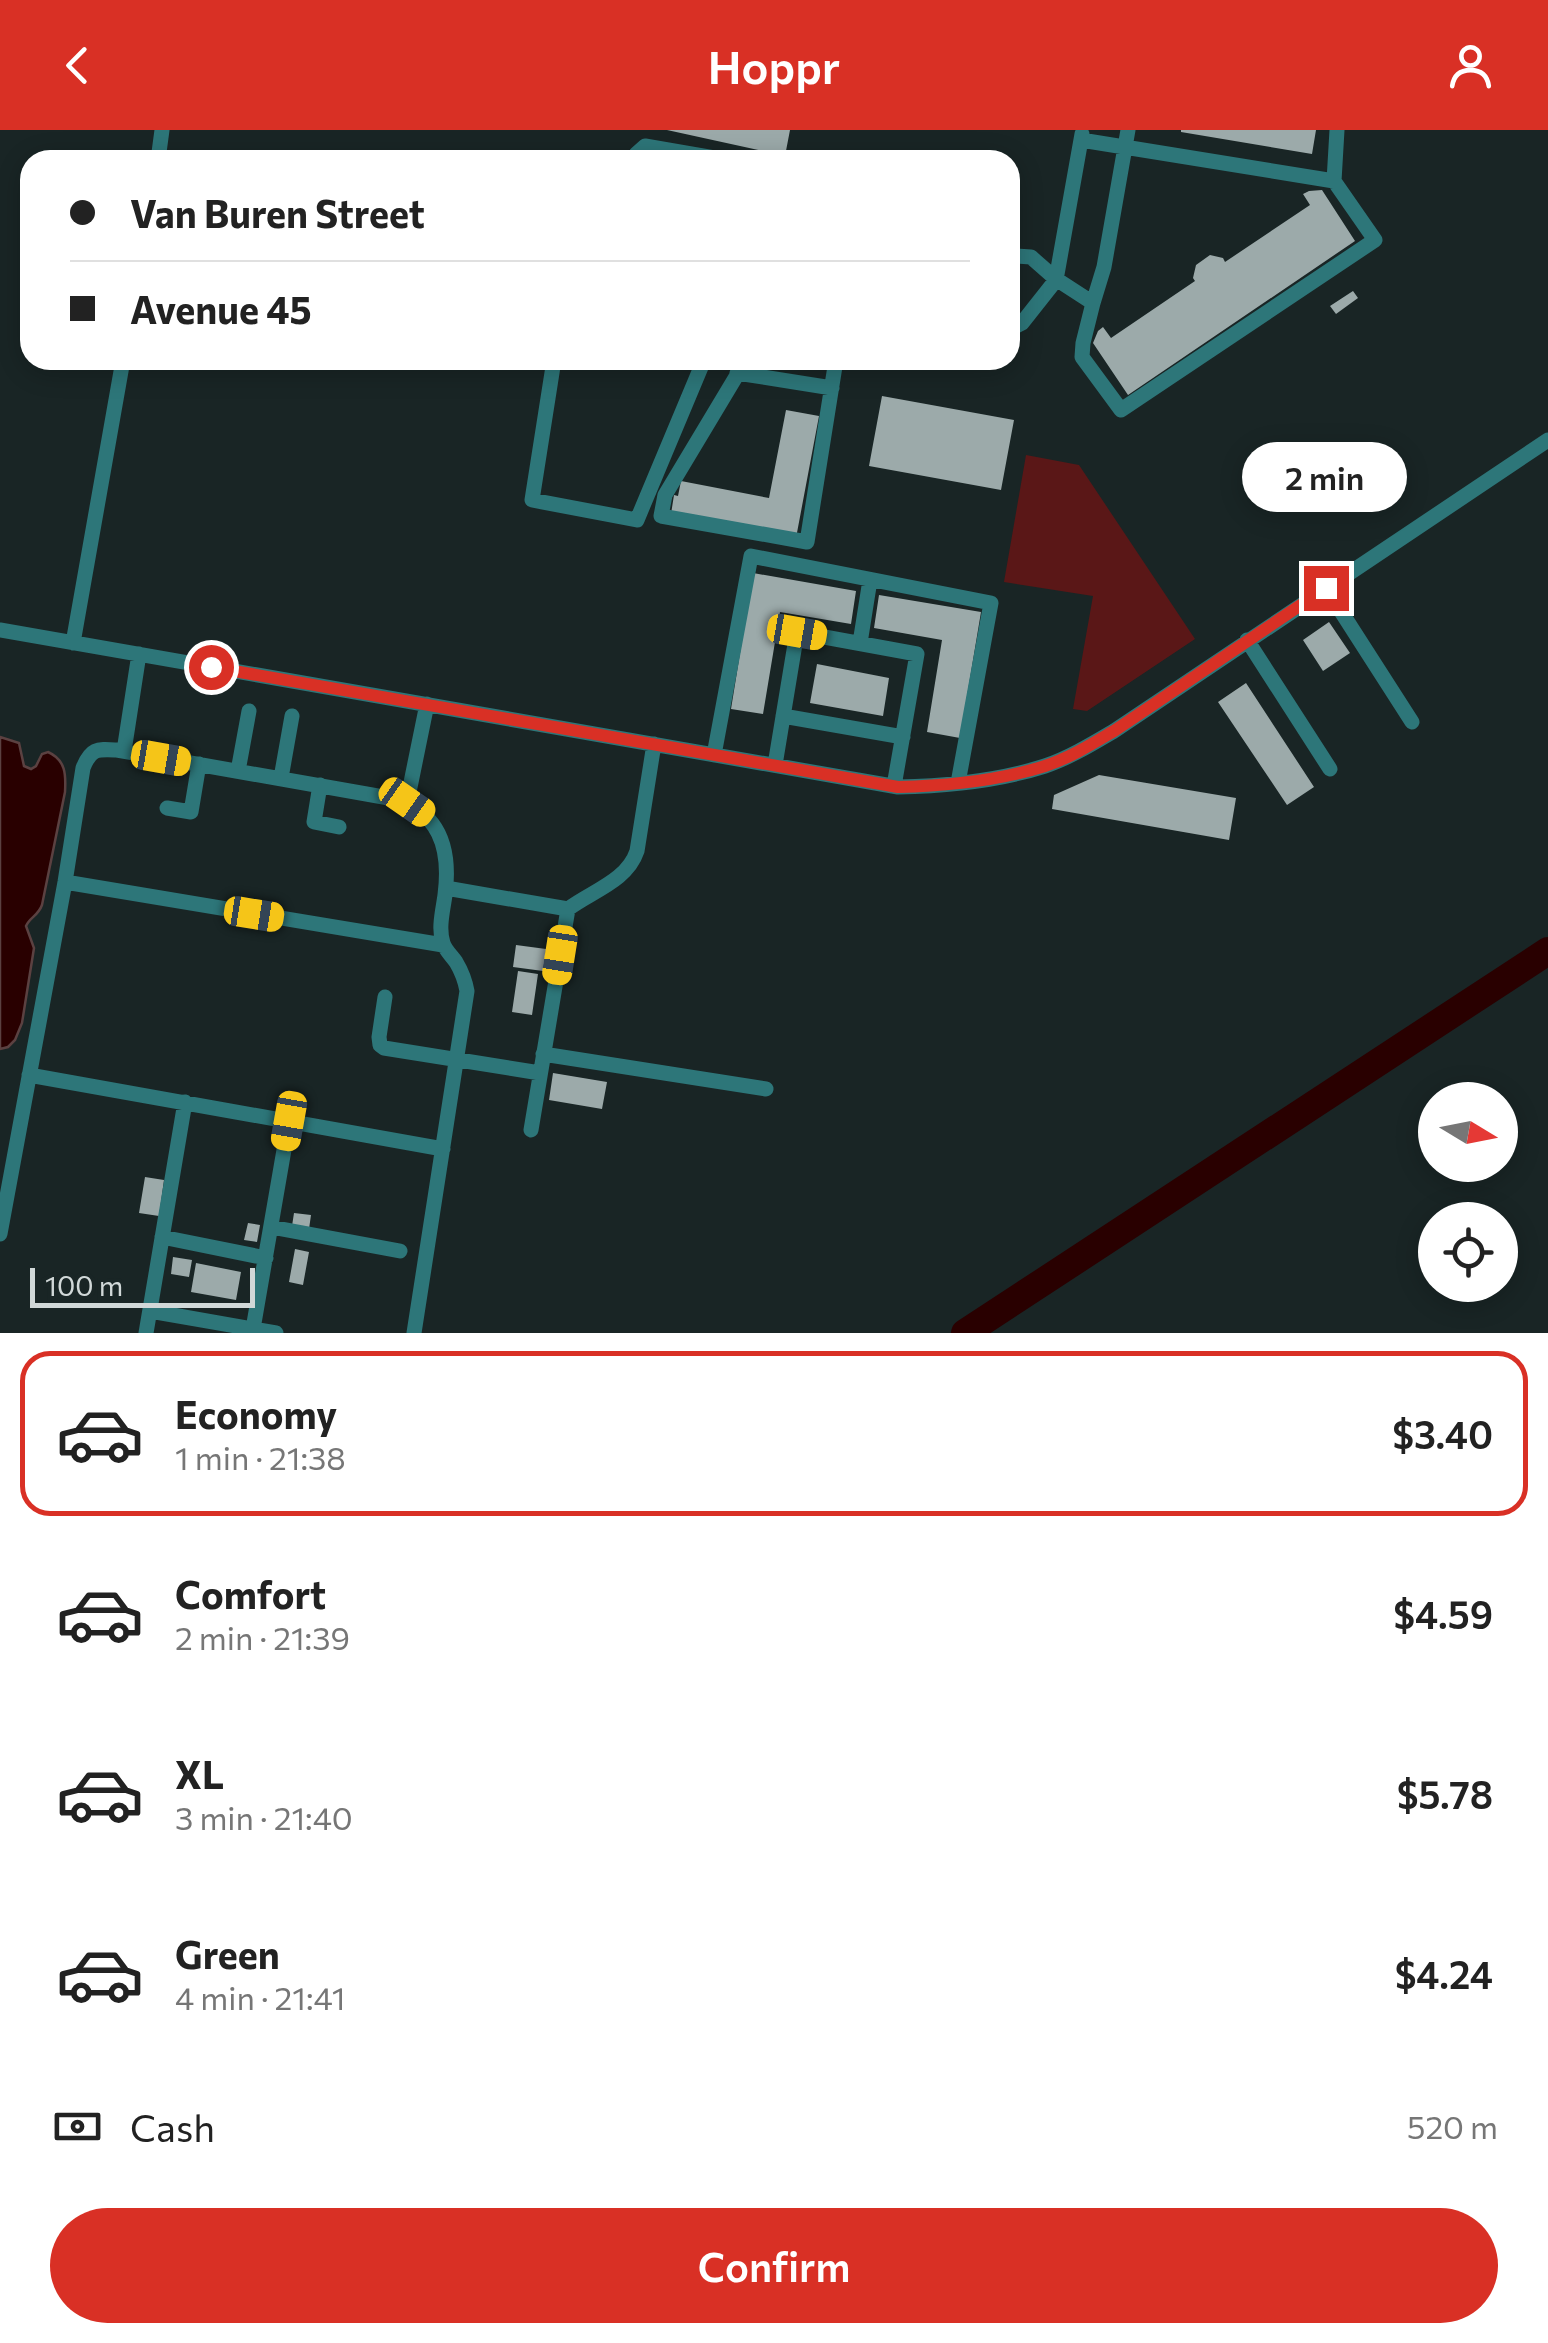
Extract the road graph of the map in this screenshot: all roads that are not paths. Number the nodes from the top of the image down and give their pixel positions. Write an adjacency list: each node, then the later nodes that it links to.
1 (1337, 130): 6 (street)
2 (1082, 135): 3 (street); 8 (street)
3 (1126, 138): 6 (street); 9 (street)
4 (640, 150): 5 (street)
5 (668, 150)
6 (1334, 181): 9 (street)
7 (1020, 256): 8 (street)
8 (1056, 280): 9 (street); 10 (street)
9 (1094, 303)
10 (1020, 324)
11 (121, 370): 23 (street)
12 (552, 370): 13 (street)
13 (700, 370)
14 (739, 370): 17 (street)
15 (754, 370): 17 (street)
16 (835, 370): 17 (street)
17 (832, 388)
18 (1548, 440): 20 (street)
19 (870, 580): 24 (street); 34 (street); 40 (street)
20 (1326, 588): 22 (street); 30 (street)
21 (0, 630): 23 (street)
22 (1247, 640): 37 (street); 40 (street)
23 (74, 643): 25 (street)
24 (860, 644): 29 (street); 31 (street)
25 (139, 654): 26 (street); 33 (street)
26 (427, 704): 32 (street); 43 (street)
27 (248, 711): 38 (street)
28 (292, 716): 39 (street)
29 (783, 716): 31 (street); 36 (street)
30 (1412, 722)
31 (903, 737): 42 (street)
32 (654, 744): 34 (street); 48 (street)
33 (124, 751): 35 (street); 46 (street)
34 (714, 754): 36 (street)
35 (199, 764): 38 (street); 44 (street)
36 (775, 765): 42 (street)
37 (1330, 769)
38 (238, 771): 39 (street)
39 (280, 778): 41 (street)
40 (958, 783): 42 (street)
41 (320, 785): 43 (street); 45 (street)
42 (894, 786)
43 (407, 802): 47 (street)
44 (167, 808)
45 (339, 827)
46 (65, 882): 49 (street); 54 (street)
47 (446, 888): 48 (street); 49 (street)
48 (568, 909): 51 (street)
49 (443, 946): 52 (street)
50 (385, 997): 52 (street)
51 (544, 1054): 53 (street); 55 (street)
52 (457, 1060): 53 (street); 59 (street)
53 (540, 1073): 58 (street)
54 (30, 1074): 56 (street); 61 (street)
55 (766, 1089)
56 (186, 1102): 57 (street); 62 (street)
57 (289, 1121): 59 (street); 60 (street)
58 (531, 1130)
59 (443, 1148): 69 (street)
60 (271, 1227): 63 (street); 64 (street)
61 (0, 1234)
62 (162, 1237): 64 (street); 65 (street)
63 (400, 1252)
64 (266, 1258): 66 (street)
65 (150, 1311): 66 (street); 67 (street)
66 (253, 1329): 68 (street)
67 (146, 1333)
68 (276, 1333)
69 (414, 1333)

